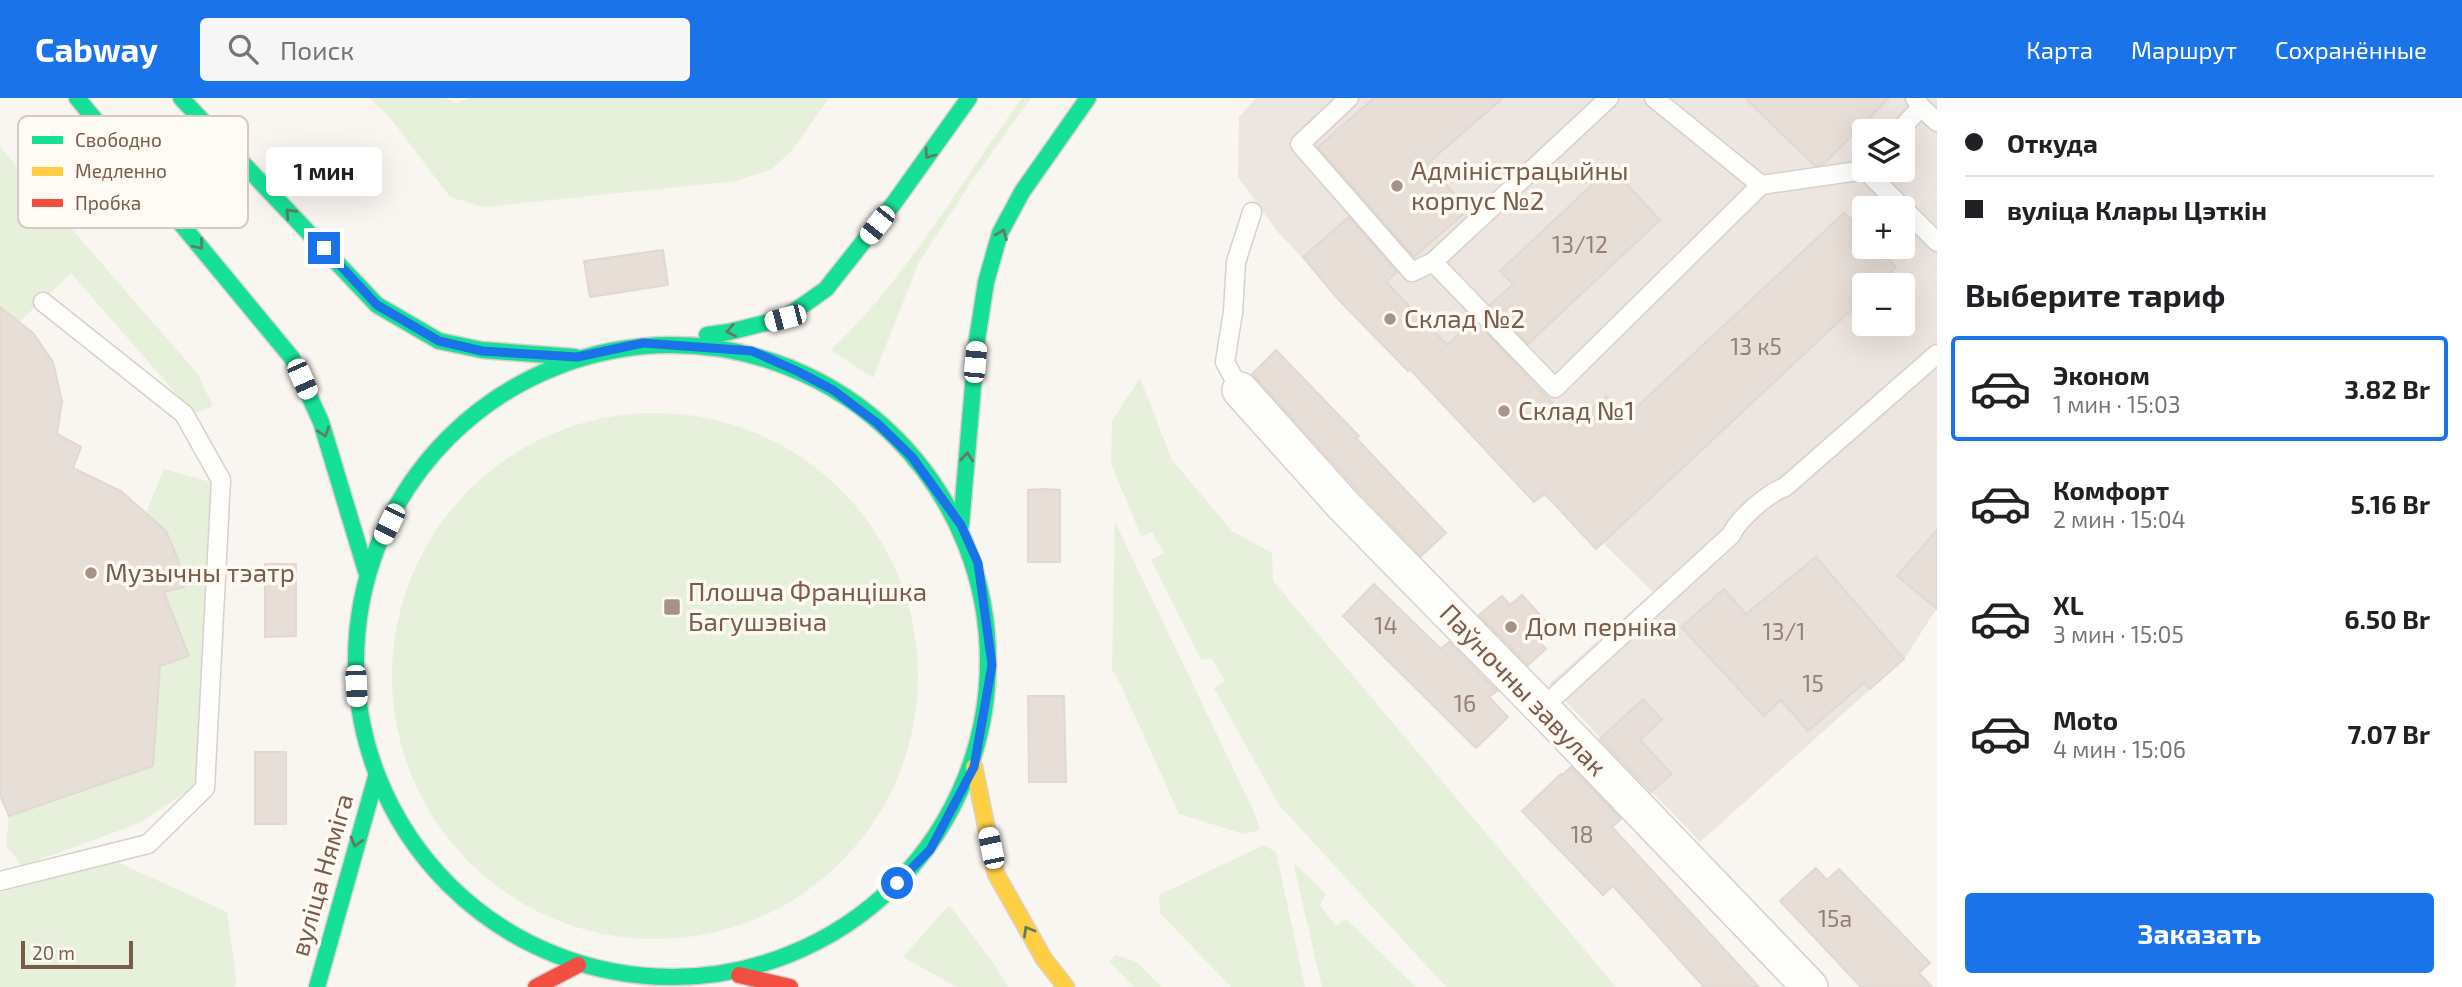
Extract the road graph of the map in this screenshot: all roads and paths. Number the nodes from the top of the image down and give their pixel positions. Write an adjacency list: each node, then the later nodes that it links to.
1 (77, 98): 9 (main road, one-way to 9)
2 (181, 98): 10 (main road, one-way to 2)
3 (969, 98): 22 (main road, one-way to 22)
4 (1088, 98): 26 (main road, one-way to 4)
5 (1349, 98): 20 (lane)
6 (1609, 98): 20 (lane)
7 (1654, 98): 16 (lane)
8 (1918, 102): 11 (lane); 12 (lane)
9 (92, 116)
10 (198, 116)
11 (1907, 119)
12 (1937, 122)
13 (248, 169): 24 (main road, one-way to 13)
14 (1852, 172): 16 (lane)
15 (1877, 182): 19 (lane)
16 (1762, 186): 20 (lane)
17 (1252, 212): 25 (lane)
18 (184, 228): 27 (main road, one-way to 27)
19 (1937, 242)
20 (1433, 262)
21 (43, 302): 31 (lane)
22 (643, 343): 24 (main road); 26 (main road)
23 (1937, 354): 28 (lane)
24 (577, 357): 27 (main road)
25 (1240, 390): 28 (street, Паўночны завулак)
26 (961, 525): 29 (main road)
27 (366, 571): 30 (main road)
28 (1542, 708): 38 (street, Паўночны завулак)
29 (974, 767): 33 (main road); 37 (main road, one-way to 29)
30 (376, 777): 32 (main road); 34 (main road, вуліца Няміга, one-way to 34)
31 (0, 880)
32 (579, 965): 33 (main road); 35 (main road)
33 (739, 975): 36 (main road)
34 (317, 987)
35 (536, 987)
36 (790, 987)
37 (1066, 987)
38 (1810, 987)

